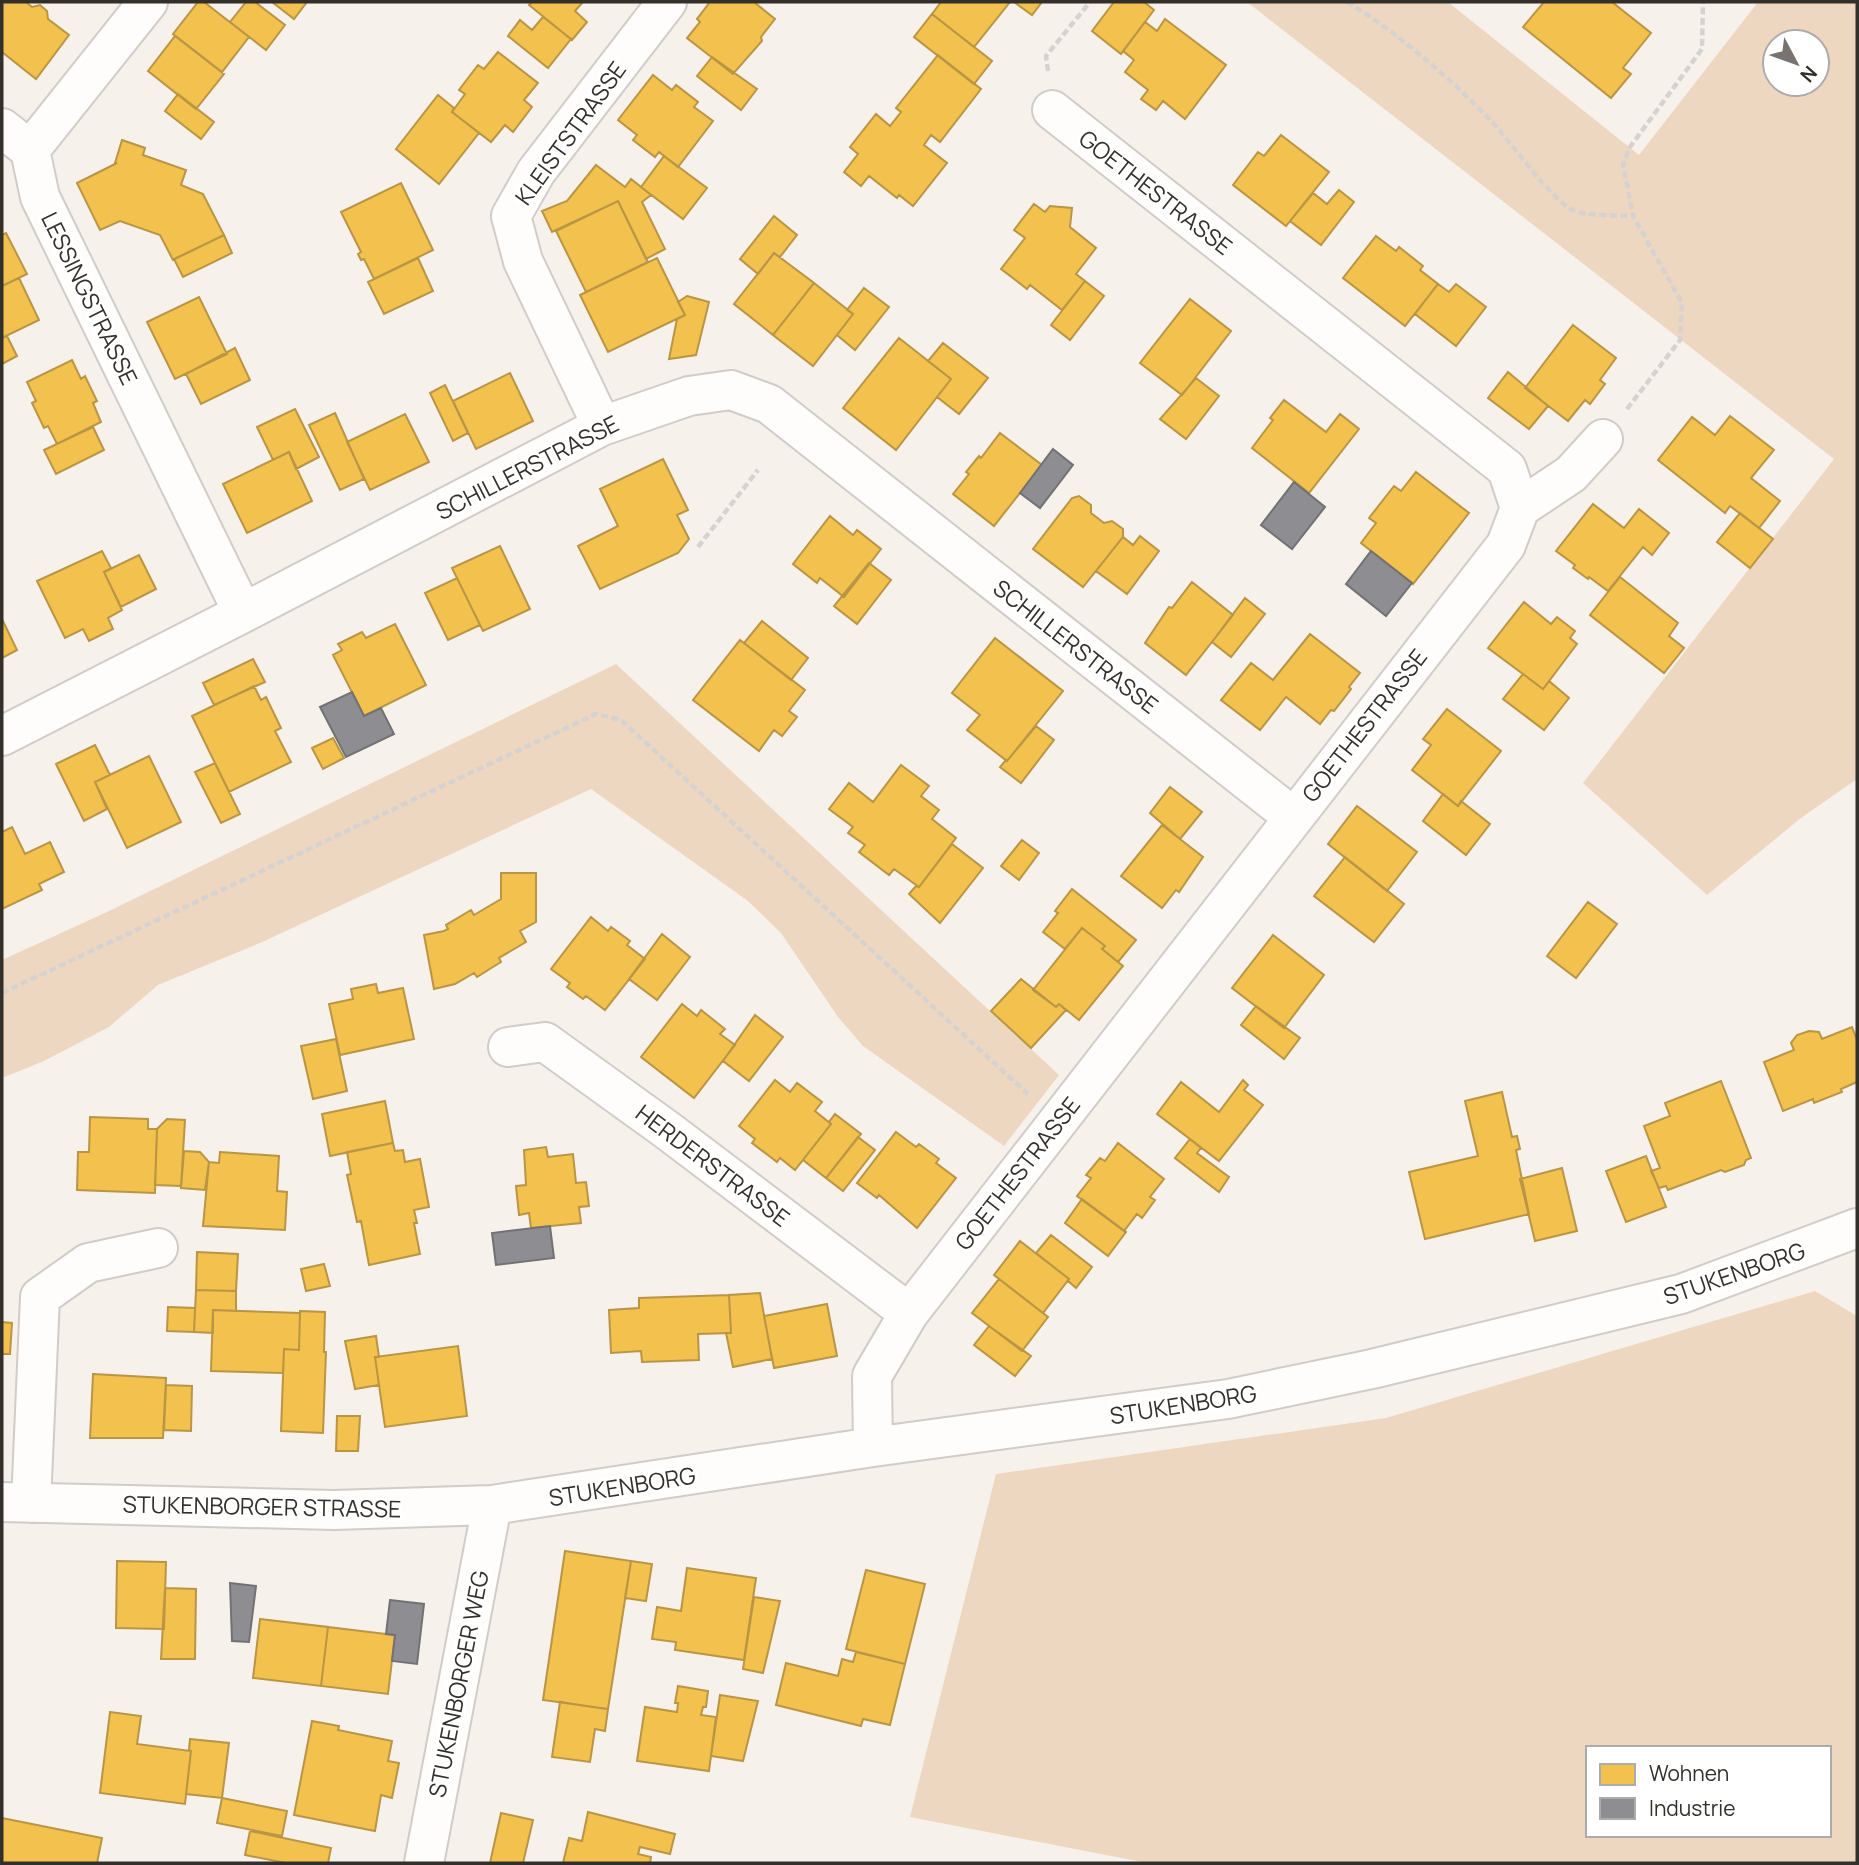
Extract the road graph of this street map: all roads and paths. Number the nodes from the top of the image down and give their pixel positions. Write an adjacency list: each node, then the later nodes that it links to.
1 (148, 2): 7 (street, LESSINGSTRASSE)
2 (667, 2): 9 (street, KLEISTSTRASSE)
3 (1090, 2): 6 (path)
4 (1347, 2): 8 (path)
5 (1703, 2): 8 (path)
6 (1052, 110): 12 (street, GOETHESTRASSE)
7 (16, 139): 14 (street, LESSINGSTRASSE)
8 (1633, 216): 10 (path)
9 (601, 426): 14 (street, SCHILLERSTRASSE); 16 (street, SCHILLERSTRASSE)
10 (1603, 439): 12 (street)
11 (758, 470): 13 (path)
12 (1520, 508): 16 (street, GOETHESTRASSE)
13 (698, 547)
14 (243, 613): 15 (street, SCHILLERSTRASSE)
15 (2, 736)
16 (1292, 816): 19 (street, GOETHESTRASSE)
17 (2, 993): 19 (path)
18 (508, 1047): 22 (street, HERDERSTRASSE)
19 (1058, 1122): 22 (street, GOETHESTRASSE)
20 (1857, 1228): 23 (street, STUKENBORG)
21 (158, 1248): 24 (street, STUKENBORGER STRASSE)
22 (909, 1313): 23 (street, GOETHESTRASSE)
23 (873, 1447): 25 (street, STUKENBORG)
24 (17, 1502): 25 (street, STUKENBORGER STRASSE)
25 (492, 1506): 26 (street, STUKENBORGER WEG)
26 (424, 1863)

